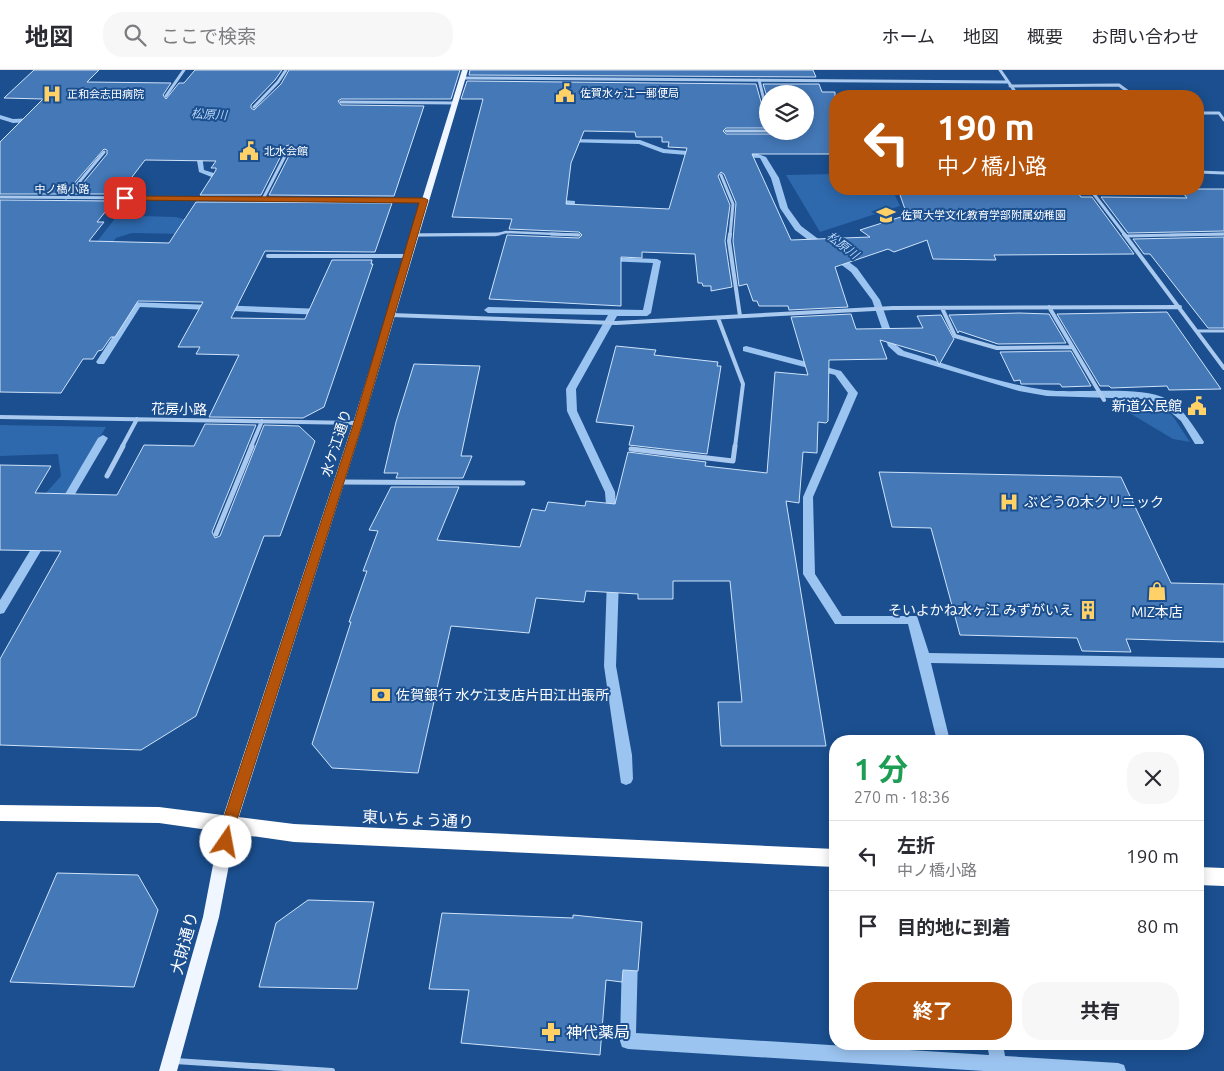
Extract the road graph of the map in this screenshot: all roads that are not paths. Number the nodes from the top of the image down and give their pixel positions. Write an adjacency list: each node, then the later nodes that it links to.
1 (184, 70): 11 (street)
2 (286, 70): 14 (street)
3 (1001, 71): 6 (street)
4 (464, 74): 5 (street); 13 (main road, 水ケ江通り)
5 (759, 80): 6 (street); 7 (street)
6 (1007, 82): 8 (street)
7 (760, 85)
8 (1010, 86): 9 (street); 10 (street)
9 (1013, 90)
10 (1126, 90)
11 (166, 96)
12 (341, 102): 13 (street)
13 (455, 103): 28 (main road, 水ケ江通り)
14 (254, 107)
15 (1204, 113): 16 (street)
16 (1224, 120)
17 (726, 131): 18 (street)
18 (759, 131)
19 (289, 148): 27 (street)
20 (104, 152): 26 (street)
21 (1204, 172): 22 (street)
22 (1224, 172)
23 (721, 175): 39 (street)
24 (1095, 195): 32 (street)
25 (0, 198): 26 (street, 中ノ橋小路)
26 (66, 198): 27 (street, 中ノ橋小路)
27 (263, 199): 28 (street, 中ノ橋小路)
28 (424, 200): 30 (main road, 水ケ江通り)
29 (1224, 234): 32 (lane)
30 (414, 235): 31 (lane); 34 (main road, 水ケ江通り)
31 (579, 235)
32 (1126, 236): 36 (street)
33 (268, 256): 34 (street)
34 (408, 256): 38 (main road, 水ケ江通り)
35 (1049, 307): 36 (street); 37 (street); 43 (street)
36 (1180, 307): 42 (street)
37 (942, 308): 39 (street); 43 (street)
38 (391, 315): 40 (street); 49 (main road, 水ケ江通り)
39 (740, 316): 40 (street)
40 (718, 318): 50 (street)
41 (1224, 331): 42 (lane)
42 (1198, 332): 44 (street)
43 (1072, 347): 45 (street)
44 (1224, 368)
45 (1104, 400)
46 (0, 417): 47 (street, 花房小路)
47 (137, 419): 48 (street, 花房小路); 51 (street)
48 (262, 421): 49 (street, 花房小路); 54 (street)
49 (358, 422): 52 (main road, 水ケ江通り)
50 (631, 449)
51 (108, 476)
52 (339, 482): 53 (street); 56 (main road, 水ケ江通り)
53 (523, 483)
54 (216, 534)
55 (0, 813): 56 (highway, 東いちょう通り)
56 (229, 823): 57 (highway, 東いちょう通り); 60 (main road, 大財通り)
57 (829, 858)
58 (1204, 876): 59 (highway)
59 (1224, 877)
60 (170, 1066): 61 (street)
61 (332, 1071)

